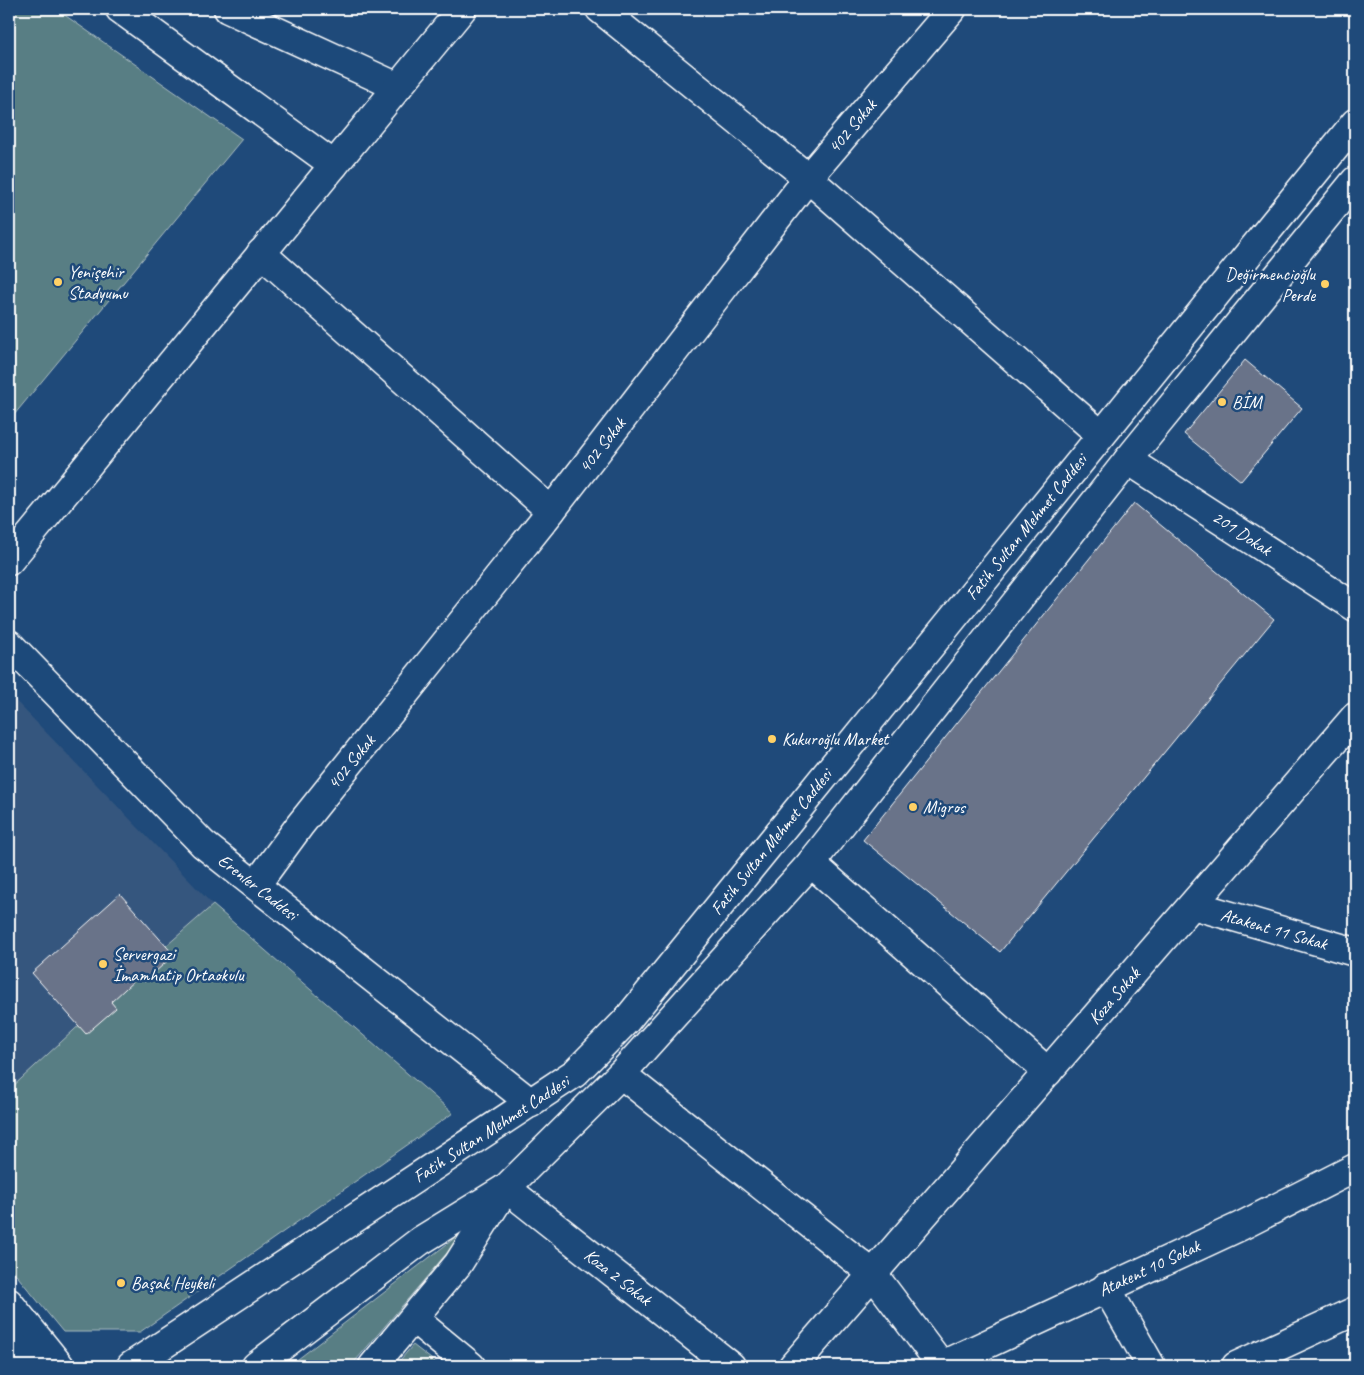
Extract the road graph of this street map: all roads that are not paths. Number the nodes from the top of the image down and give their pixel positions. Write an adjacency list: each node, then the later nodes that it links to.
1 (120, 9): 8 (street)
2 (228, 9): 6 (street)
3 (462, 9): 6 (street)
4 (600, 9): 9 (street)
5 (952, 9): 9 (street, 402 Sokak)
6 (398, 87): 8 (street)
7 (1355, 123): 12 (street, Fatih Sultan Mehmet Caddesi)
8 (334, 165): 11 (street)
9 (808, 178): 12 (street); 14 (street, 402 Sokak)
10 (1355, 180): 13 (street, Fatih Sultan Mehmet Caddesi)
11 (261, 253): 14 (street); 15 (street)
12 (1101, 435): 25 (street, Fatih Sultan Mehmet Caddesi)
13 (1128, 460): 16 (street, 201 Dokak); 19 (street, Fatih Sultan Mehmet Caddesi)
14 (551, 511): 20 (street, 402 Sokak)
15 (9, 560)
16 (1355, 607)
17 (9, 644): 20 (street, Erenler Caddesi)
18 (1355, 717): 21 (street, Koza Sokak)
19 (811, 863): 23 (street); 24 (street, Fatih Sultan Mehmet Caddesi)
20 (256, 884): 25 (street, Erenler Caddesi)
21 (1193, 905): 22 (street, Atakent 11 Sokak); 23 (street, Koza Sokak)
22 (1355, 952)
23 (1048, 1072): 28 (street, Koza Sokak)
24 (621, 1074): 27 (street, Fatih Sultan Mehmet Caddesi); 28 (street)
25 (530, 1103): 36 (street, Fatih Sultan Mehmet Caddesi)
26 (1355, 1168): 29 (street, Atakent 10 Sokak)
27 (506, 1188): 32 (street); 37 (street, Fatih Sultan Mehmet Caddesi); 40 (street, Koza 2 Sokak)
28 (872, 1274): 41 (street, Koza Sokak); 42 (street)
29 (1106, 1287): 42 (street, Atakent 10 Sokak); 43 (street)
30 (9, 1303): 35 (street)
31 (1355, 1310): 44 (street)
32 (414, 1319): 38 (street); 39 (street)
33 (9, 1339): 34 (street)
34 (30, 1366)
35 (60, 1366)
36 (131, 1366)
37 (256, 1366)
38 (373, 1366)
39 (471, 1366)
40 (731, 1366)
41 (792, 1366)
42 (942, 1366)
43 (1151, 1366)
44 (1236, 1366)

